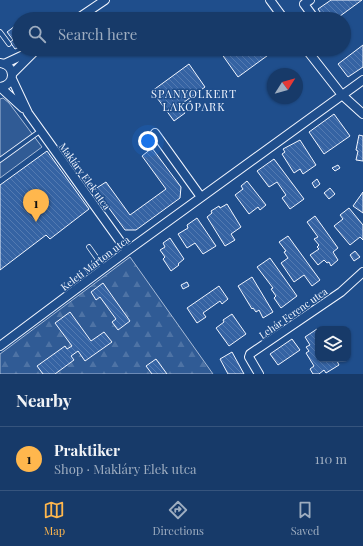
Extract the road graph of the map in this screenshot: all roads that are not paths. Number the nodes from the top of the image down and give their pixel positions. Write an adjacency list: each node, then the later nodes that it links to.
1 (105, 0): 4 (street)
2 (270, 0): 5 (street)
3 (305, 1): 6 (street)
4 (87, 12)
5 (279, 12)
6 (311, 12)
7 (0, 32): 8 (lane)
8 (9, 44)
9 (19, 56): 12 (street)
10 (30, 56): 13 (street)
11 (311, 56): 16 (street)
12 (2, 63): 13 (street, Makláry Elek utca)
13 (12, 76): 15 (street); 17 (street, Makláry Elek utca)
14 (363, 80): 16 (street, Keleti Márton utca)
15 (0, 87): 17 (street, Makláry Elek utca)
16 (342, 95): 18 (street); 22 (street, Keleti Márton utca)
17 (28, 113): 19 (street, Makláry Elek utca)
18 (363, 114)
19 (40, 131): 21 (lane); 24 (street, Makláry Elek utca)
20 (155, 133): 22 (street)
21 (0, 160)
22 (201, 197): 24 (street, Keleti Márton utca)
23 (89, 247): 25 (lane)
24 (127, 251): 25 (street, Keleti Márton utca)
25 (104, 268): 27 (street, Keleti Márton utca)
26 (363, 272): 28 (street, Lehár Ferenc utca)
27 (0, 346)
28 (259, 374)

